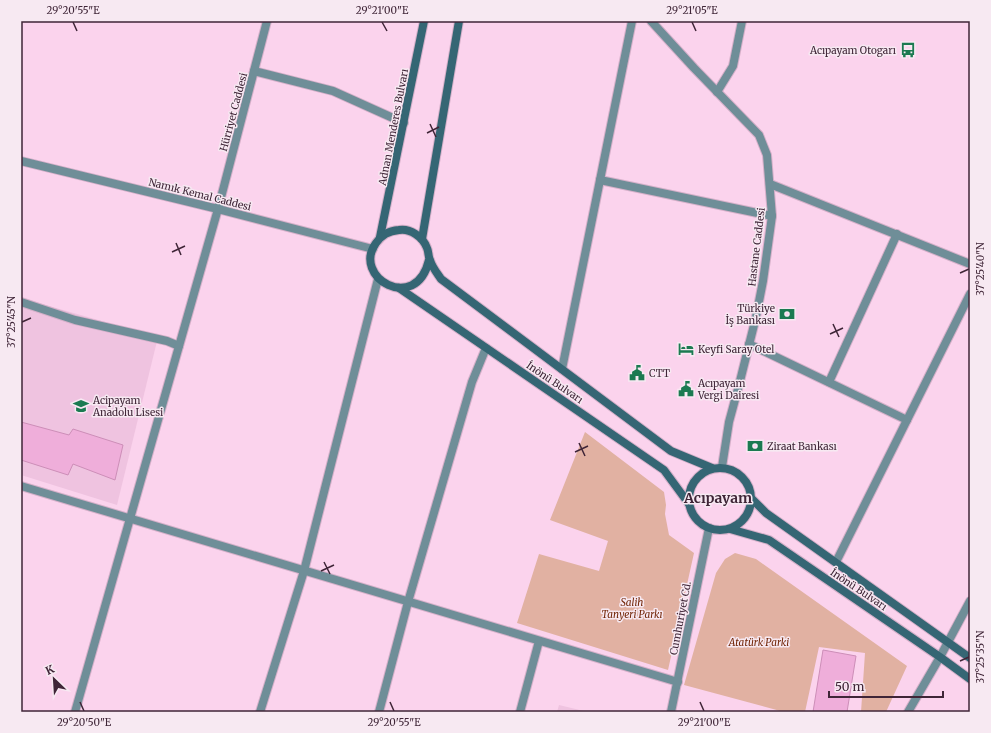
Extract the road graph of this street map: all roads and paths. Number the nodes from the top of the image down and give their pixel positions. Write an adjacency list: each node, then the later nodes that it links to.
1 (267, 21): 7 (street, Hürriyet Caddesi)
2 (424, 21): 9 (main road, Adnan Menderes Bulvarı)
3 (459, 21): 17 (main road)
4 (632, 21): 11 (street)
5 (651, 21): 8 (street, Hastane Caddesi)
6 (742, 21): 8 (street)
7 (254, 71): 9 (street); 13 (street, Hürriyet Caddesi)
8 (718, 92): 12 (street, Hastane Caddesi)
9 (404, 123): 16 (main road, Adnan Menderes Bulvarı)
10 (21, 161): 13 (street, Namık Kemal Caddesi)
11 (600, 180): 14 (street); 28 (street)
12 (770, 184): 14 (street, Hastane Caddesi); 15 (street)
13 (218, 209): 18 (street, Namık Kemal Caddesi); 26 (street, Hürriyet Caddesi)
14 (772, 216): 25 (street, Hastane Caddesi)
15 (896, 234): 20 (street); 29 (street)
16 (380, 237): 17 (main road); 18 (main road)
17 (422, 239): 19 (main road)
18 (373, 249): 21 (main road)
19 (430, 260): 22 (main road); 28 (main road, İnönü Bulvarı)
20 (970, 264)
21 (378, 279): 22 (main road); 40 (street)
22 (399, 288): 27 (main road, İnönü Bulvarı)
23 (970, 294): 30 (street)
24 (21, 302): 26 (street)
25 (749, 344): 29 (street); 31 (street, Hastane Caddesi)
26 (179, 346): 36 (street, Hürriyet Caddesi)
27 (486, 348): 35 (main road, İnönü Bulvarı); 42 (street)
28 (562, 370): 32 (main road, İnönü Bulvarı)
29 (829, 382): 30 (street)
30 (907, 420): 39 (street)
31 (722, 467): 32 (main road); 34 (main road)
32 (712, 468): 35 (main road)
33 (21, 486): 36 (street)
34 (752, 499): 38 (main road); 39 (main road, İnönü Bulvarı)
35 (689, 504): 37 (main road)
36 (130, 519): 40 (street); 49 (street, Hürriyet Caddesi)
37 (708, 528): 38 (main road); 48 (street, Cumhuriyet Cd.)
38 (730, 529): 45 (main road, İnönü Bulvarı)
39 (836, 562): 44 (main road, İnönü Bulvarı)
40 (304, 571): 42 (street); 50 (street)
41 (970, 601): 44 (street)
42 (408, 602): 43 (street); 51 (street)
43 (539, 641): 48 (street); 52 (street)
44 (947, 642): 45 (street); 46 (main road, İnönü Bulvarı)
45 (940, 656): 47 (main road, İnönü Bulvarı); 54 (street)
46 (970, 658)
47 (970, 679)
48 (678, 682): 53 (street, Cumhuriyet Cd.)
49 (75, 712)
50 (260, 712)
51 (379, 712)
52 (520, 712)
53 (671, 712)
54 (908, 712)

